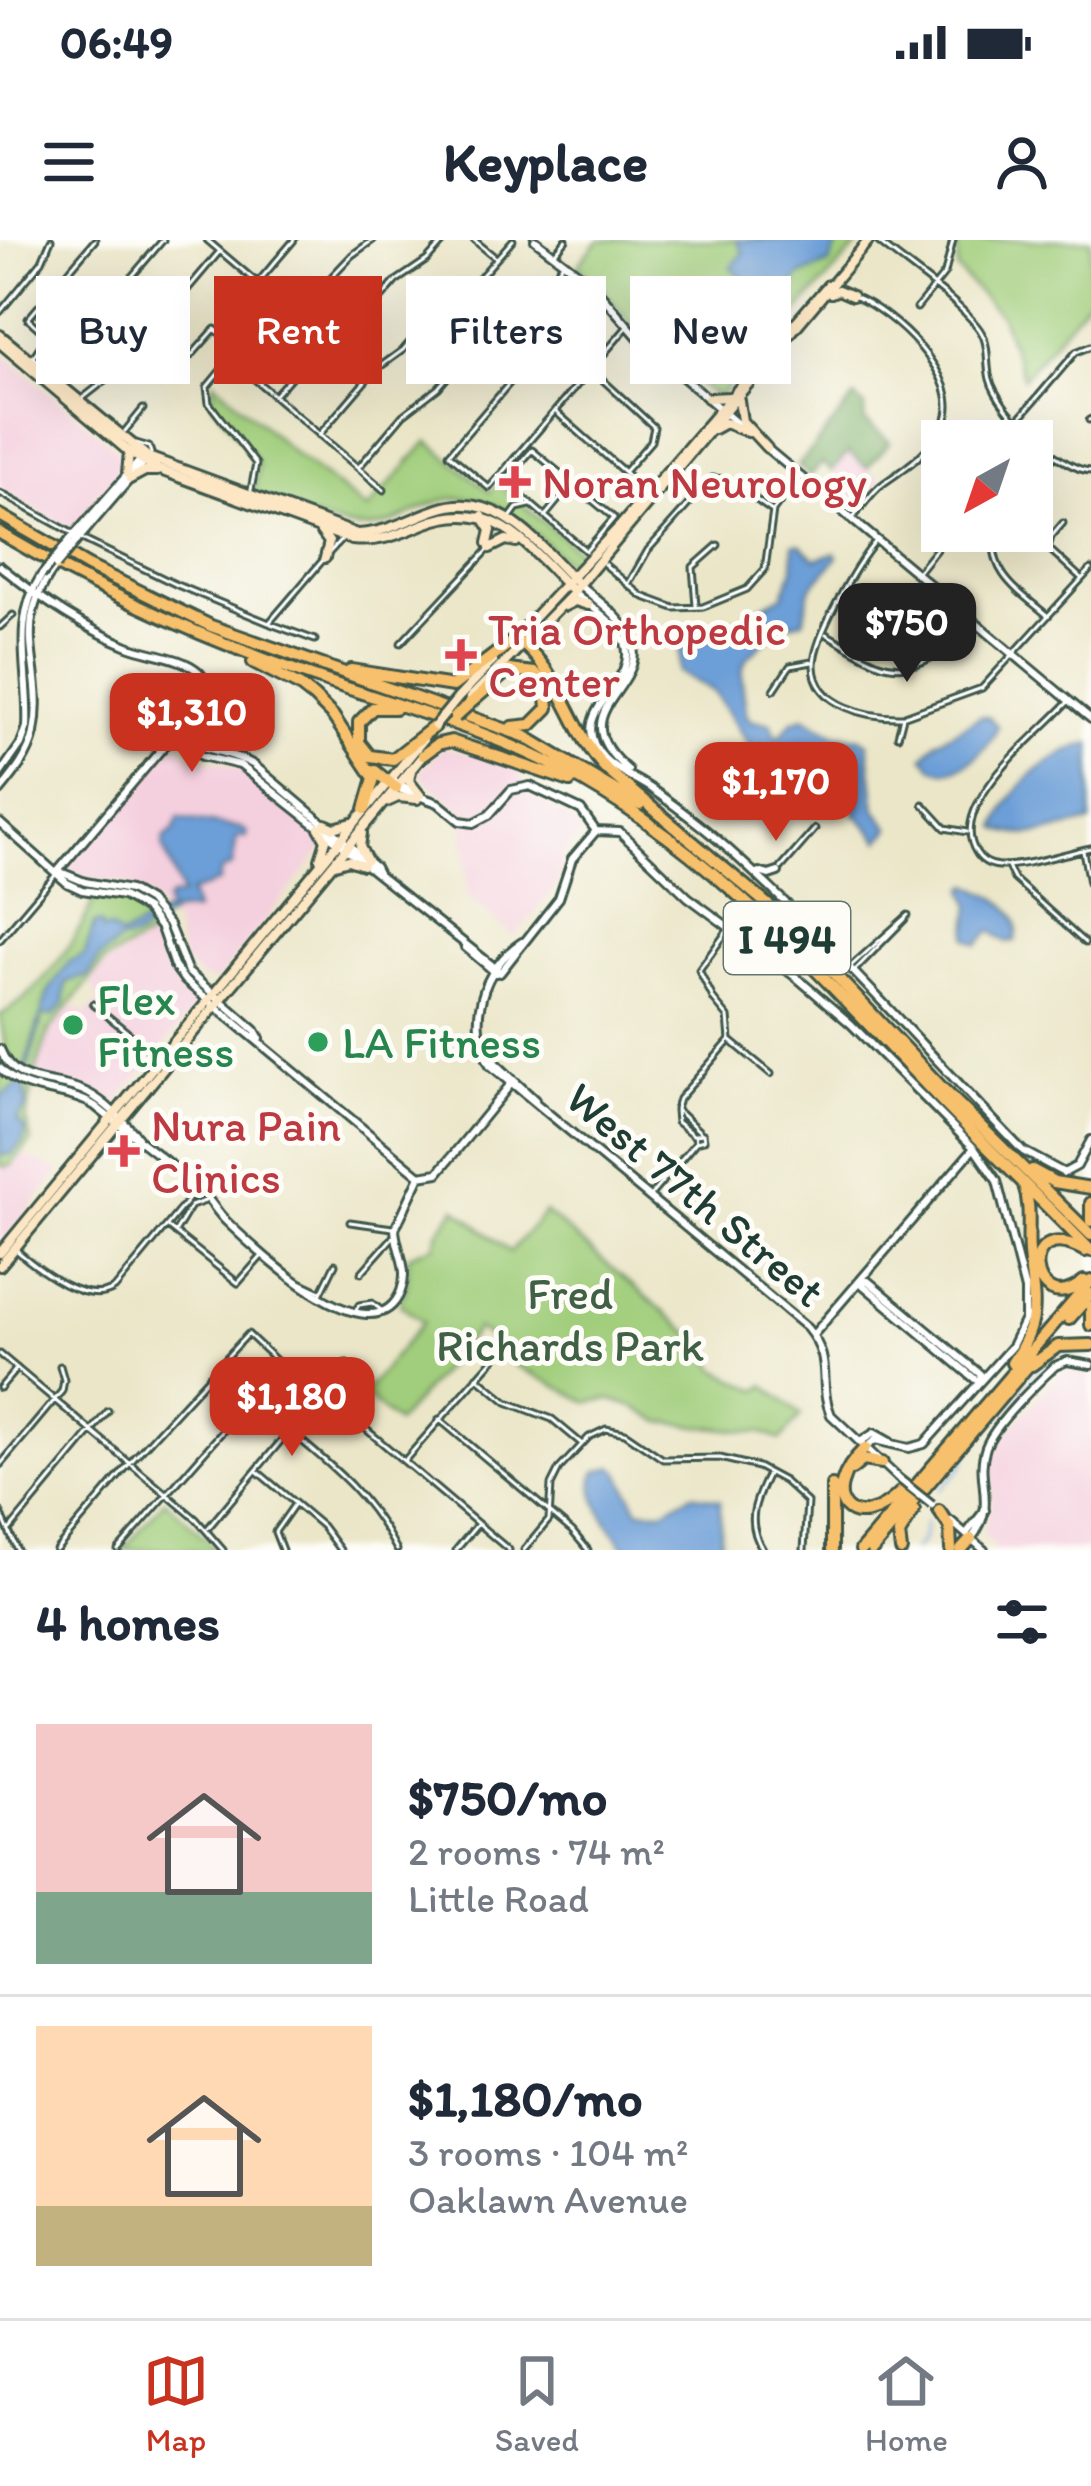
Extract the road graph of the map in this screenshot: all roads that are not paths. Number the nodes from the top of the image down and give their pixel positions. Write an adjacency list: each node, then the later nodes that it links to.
1 (95, 240): 40 (street)
2 (163, 240): 19 (street)
3 (207, 240): 14 (street)
4 (294, 240): 21 (street)
5 (373, 240): 22 (street)
6 (445, 240): 27 (street)
7 (474, 240): 17 (street)
8 (513, 240): 17 (street)
9 (535, 240): 16 (street)
10 (566, 240): 16 (street)
11 (873, 240): 24 (main road); 25 (street)
12 (953, 240): 25 (street)
13 (51, 243): 30 (street)
14 (216, 243): 15 (street)
15 (220, 251): 20 (street); 55 (street)
16 (555, 253): 18 (street)
17 (496, 259): 23 (street)
18 (565, 261): 32 (street); 57 (street)
19 (132, 276)
20 (249, 276)
21 (263, 276)
22 (331, 276)
23 (482, 276)
24 (838, 276): 26 (main road); 28 (main road); 31 (main road)
25 (934, 288): 29 (street); 59 (street)
26 (852, 296): 28 (main road); 87 (street)
27 (382, 297)
28 (817, 306): 34 (main road)
29 (917, 308)
30 (0, 311)
31 (791, 326)
32 (627, 327): 38 (street); 54 (street)
33 (214, 330): 39 (street)
34 (791, 336)
35 (0, 339): 40 (main road)
36 (1091, 346): 59 (street)
37 (406, 347): 62 (street)
38 (606, 352)
39 (191, 356)
40 (27, 357): 41 (street); 64 (main road); 66 (main road)
41 (36, 363)
42 (214, 376): 80 (street)
43 (606, 383): 71 (street)
44 (65, 384): 55 (street)
45 (260, 384): 52 (street)
46 (284, 384): 52 (street)
47 (441, 384): 69 (street)
48 (578, 384): 57 (street)
49 (740, 384): 53 (main road)
50 (750, 384): 51 (main road)
51 (743, 392): 58 (main road); 63 (main road)
52 (274, 396): 62 (street)
53 (730, 396): 54 (main road); 58 (main road)
54 (708, 398): 58 (street)
55 (82, 399): 60 (street)
56 (143, 410): 60 (street)
57 (555, 411): 71 (street)
58 (722, 411): 61 (street); 65 (main road); 78 (main road)
59 (1018, 420)
60 (123, 433): 66 (street)
61 (748, 433): 63 (street); 65 (main road)
62 (320, 435): 69 (street)
63 (767, 448): 73 (street)
64 (128, 451): 66 (main road); 74 (main road)
65 (692, 452): 78 (main road)
66 (144, 456): 70 (main road); 74 (street); 80 (main road)
67 (1055, 456): 68 (street); 72 (street)
68 (1053, 458)
69 (358, 468): 75 (street)
70 (162, 471): 74 (main road); 80 (main road)
71 (625, 471): 78 (street)
72 (1091, 471)
73 (799, 475): 83 (street); 87 (street)
74 (129, 477): 93 (street)
75 (384, 490)
76 (0, 493): 93 (street)
77 (517, 493): 81 (street); 82 (street); 86 (street)
78 (651, 495): 101 (main road); 104 (main road)
79 (560, 498): 86 (street)
80 (248, 500): 90 (main road); 92 (main road)
81 (532, 505): 82 (street); 86 (street)
82 (517, 508): 89 (street)
83 (772, 511): 110 (street); 115 (street)
84 (0, 515): 129 (highway, I 494)
85 (481, 515): 89 (main road); 92 (main road); 96 (main road)
86 (545, 516)
87 (851, 519): 94 (street)
88 (1064, 523): 108 (street)
89 (505, 525): 92 (main road); 95 (main road); 96 (street); 102 (main road)
90 (319, 529): 92 (main road); 100 (main road)
91 (0, 533): 123 (highway, I 494)
92 (345, 535): 100 (street)
93 (75, 539): 112 (street, bridge); 120 (street)
94 (876, 540): 107 (street); 111 (street)
95 (522, 544): 96 (main road); 105 (main road)
96 (489, 545): 127 (street)
97 (718, 545): 115 (street)
98 (934, 552): 107 (street)
99 (994, 552): 118 (street)
100 (325, 558): 120 (street)
101 (600, 561): 104 (main road); 110 (street)
102 (560, 565): 104 (main road); 109 (main road)
103 (0, 566): 112 (street)
104 (590, 566): 109 (main road); 114 (main road)
105 (547, 567): 109 (main road); 116 (main road)
106 (1091, 569): 108 (street)
107 (917, 574): 119 (street)
108 (1082, 579): 118 (street)
109 (573, 585): 114 (street); 116 (main road)
110 (628, 585): 115 (street)
111 (845, 589): 113 (street); 124 (street)
112 (34, 592): 135 (street); 145 (street); 147 (street)
113 (863, 597)
114 (589, 600): 116 (main road); 163 (street)
115 (696, 608)
116 (550, 610): 126 (main road)
117 (13, 615): 121 (street)
118 (1050, 617): 128 (street)
119 (974, 621): 128 (street); 131 (street)
120 (269, 623): 125 (street)
121 (0, 627)
122 (909, 629): 131 (street)
123 (197, 633): 134 (highway, I 494); 143 (highway)
124 (824, 634): 130 (street); 131 (street)
125 (315, 640)
126 (516, 642): 129 (highway); 134 (main road); 159 (highway)
127 (401, 643)
128 (1012, 653): 133 (street); 136 (street)
129 (299, 659): 134 (highway, I 494)
130 (814, 662): 132 (street); 136 (street)
131 (910, 664)
132 (774, 690)
133 (1069, 700): 137 (street); 158 (street)
134 (462, 711): 134 (highway); 138 (main road, bridge); 138 (main road, bridge); 138 (highway); 148 (highway, I 494); 159 (highway, I 494)
135 (191, 715): 139 (street); 141 (street)
136 (903, 717): 140 (street)
137 (1091, 719)
138 (440, 728): 142 (main road); 146 (main road)
139 (174, 735): 141 (street); 155 (street); 168 (street)
140 (898, 736)
141 (190, 744): 155 (street)
142 (423, 755): 144 (main road); 148 (highway)
143 (363, 760): 146 (highway); 152 (highway)
144 (412, 768): 146 (main road); 149 (main road)
145 (0, 774)
146 (393, 783): 149 (street); 151 (main road); 152 (main road)
147 (0, 791)
148 (610, 796): 197 (highway, I 494)
149 (420, 797): 151 (main road); 157 (street)
150 (923, 805): 158 (street)
151 (380, 806): 152 (main road)
152 (366, 816): 154 (main road); 160 (main road); 164 (main road)
153 (0, 823): 168 (street)
154 (353, 823): 155 (main road); 160 (main road)
155 (322, 826): 160 (street); 165 (main road)
156 (815, 829): 169 (street)
157 (596, 831): 172 (street); 174 (street)
158 (969, 832): 166 (street)
159 (692, 841): 193 (highway, I 494)
160 (343, 844): 164 (street); 165 (main road); 167 (main road)
161 (1091, 848): 162 (street)
162 (1083, 850): 166 (street); 170 (street)
163 (737, 856): 169 (street); 171 (street)
164 (365, 862): 167 (main road); 177 (street)
165 (319, 865): 181 (main road)
166 (1007, 865): 175 (street)
167 (331, 866): 181 (main road)
168 (58, 871): 173 (street); 181 (street)
169 (778, 872): 171 (street)
170 (1090, 883)
171 (767, 884): 179 (street)
172 (729, 929): 183 (street); 192 (street)
173 (0, 940)
174 (522, 942): 176 (street); 178 (street)
175 (1085, 943)
176 (509, 952): 177 (street); 178 (street)
177 (481, 960): 178 (street); 180 (street)
178 (497, 971): 180 (street); 189 (street, West 77th Street)
179 (850, 971): 179 (street); 194 (street)
180 (488, 982): 189 (street, West 77th Street)
181 (214, 1000): 185 (main road); 190 (main road); 196 (street)
182 (93, 1004): 185 (street)
183 (730, 1040): 187 (street); 200 (street)
184 (0, 1049): 188 (street)
185 (160, 1059): 190 (main road)
186 (0, 1068): 188 (street)
187 (771, 1074)
188 (19, 1079): 190 (street)
189 (514, 1083): 196 (street); 200 (street, West 77th Street)
190 (116, 1120): 198 (street); 209 (main road)
191 (1091, 1140): 194 (street)
192 (974, 1148): 217 (street); 231 (street)
193 (1003, 1150): 199 (highway); 208 (highway, I 494)
194 (1079, 1161): 195 (street)
195 (1090, 1168)
196 (420, 1176): 207 (street)
197 (1024, 1183): 211 (highway, I 494); 237 (highway)
198 (198, 1188): 205 (street); 218 (street)
199 (1091, 1188)
200 (650, 1196): 222 (street, West 77th Street)
201 (205, 1201): 206 (street)
202 (1091, 1203): 203 (highway)
203 (1091, 1221)
204 (350, 1222): 207 (street)
205 (167, 1226): 206 (street); 209 (street)
206 (174, 1232): 212 (street)
207 (395, 1232): 215 (street); 218 (street)
208 (1091, 1235)
209 (10, 1243): 210 (main road); 214 (main road)
210 (0, 1252)
211 (1091, 1252): 216 (highway)
212 (261, 1257)
213 (335, 1264): 218 (street)
214 (0, 1266)
215 (361, 1273)
216 (1091, 1278): 237 (highway)
217 (861, 1280): 222 (street); 231 (street)
218 (321, 1294)
219 (1091, 1294): 232 (highway)
220 (1091, 1307): 221 (highway)
221 (1091, 1325)
222 (813, 1335): 244 (street, West 77th Street)
223 (1091, 1345): 232 (highway)
224 (499, 1353): 230 (street)
225 (0, 1354): 229 (street)
226 (346, 1363): 234 (street)
227 (1091, 1365): 260 (street)
228 (60, 1366): 235 (street)
229 (16, 1368): 233 (street); 235 (street)
230 (475, 1376): 238 (street); 243 (street)
231 (981, 1380): 244 (street)
232 (1012, 1383): 241 (highway)
233 (0, 1388)
234 (322, 1392): 240 (street); 245 (street)
235 (55, 1400): 239 (street); 248 (street)
236 (108, 1411): 239 (street)
237 (975, 1415): 242 (highway)
238 (439, 1420): 245 (street); 256 (street)
239 (92, 1431): 246 (street); 258 (street)
240 (290, 1431): 249 (street); 267 (street)
241 (971, 1432): 276 (highway); 277 (highway)
242 (956, 1438): 251 (highway); 275 (highway)
243 (582, 1444): 250 (street); 256 (street)
244 (862, 1445): 247 (street, West 77th Street); 251 (highway); 274 (highway)
245 (404, 1461): 257 (street)
246 (130, 1463): 252 (street); 252 (street); 262 (street)
247 (882, 1463): 251 (highway); 254 (street, West 77th Street, bridge)
248 (0, 1466)
249 (256, 1471): 253 (street); 259 (street)
250 (769, 1472): 272 (street); 273 (street)
251 (838, 1492)
252 (166, 1494): 259 (street); 263 (street)
253 (295, 1503): 265 (street); 266 (street)
254 (935, 1508): 260 (street, West 77th Street); 278 (highway)
255 (0, 1511): 258 (street)
256 (550, 1513): 270 (street); 271 (street)
257 (478, 1524): 268 (street); 269 (street)
258 (10, 1529): 261 (street)
259 (207, 1529): 264 (street)
260 (969, 1537): 278 (highway); 279 (street, West 77th Street)
261 (16, 1550)
262 (56, 1550)
263 (118, 1550)
264 (224, 1550)
265 (282, 1550)
266 (340, 1550)
267 (398, 1550)
268 (456, 1550)
269 (509, 1550)
270 (524, 1550)
271 (588, 1550)
272 (763, 1550)
273 (804, 1550)
274 (832, 1550)
275 (861, 1550)
276 (872, 1550)
277 (901, 1550)
278 (955, 1550)
279 (984, 1550)

